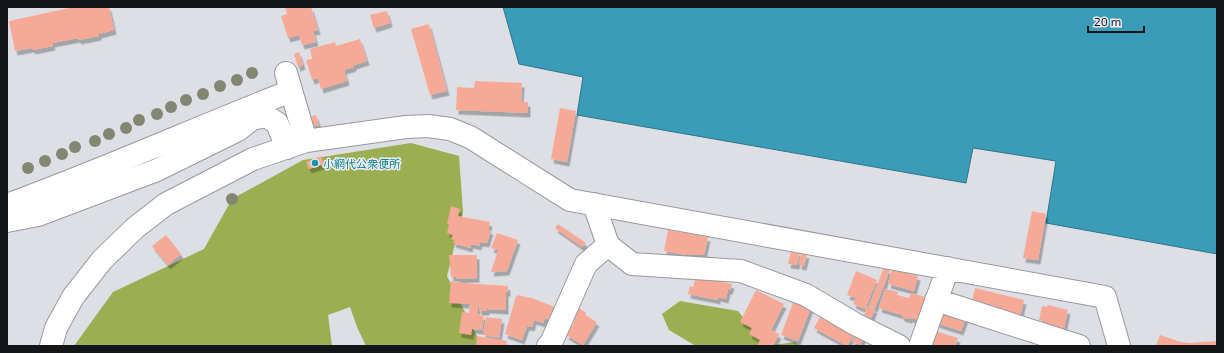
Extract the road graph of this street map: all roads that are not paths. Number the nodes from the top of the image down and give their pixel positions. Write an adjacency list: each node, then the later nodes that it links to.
1 (297, 145): 2 (street); 3 (street); 4 (street); 8 (street)
2 (7, 204)
3 (594, 204): 5 (street); 6 (street)
4 (7, 220)
5 (608, 245): 9 (street); 10 (street)
6 (948, 268): 7 (street); 13 (street)
7 (936, 300): 11 (street); 12 (street)
8 (51, 346)
9 (548, 346)
10 (899, 346)
11 (920, 346)
12 (1079, 346)
13 (1119, 346)

